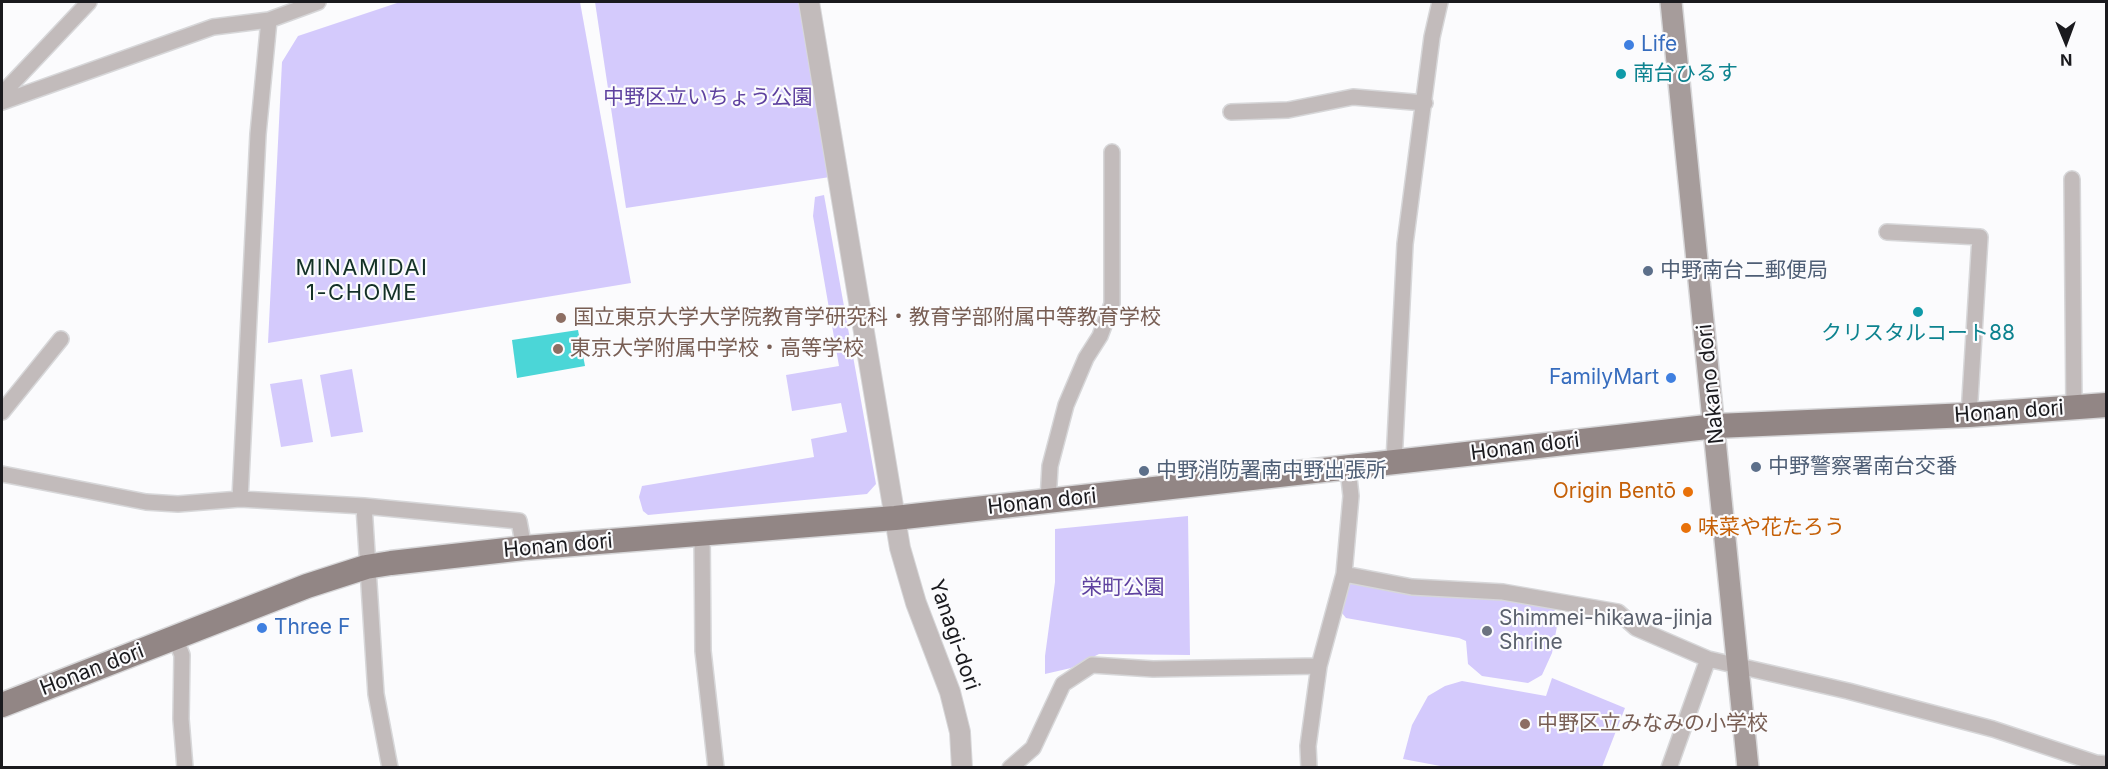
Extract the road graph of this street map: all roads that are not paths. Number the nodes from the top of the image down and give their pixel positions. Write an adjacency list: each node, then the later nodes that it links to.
1 (88, 2): 7 (street)
2 (318, 2): 6 (street)
3 (808, 2): 26 (street, Yanagi-dori)
4 (1440, 2): 9 (street)
5 (1671, 2): 19 (main road, Nakano dori)
6 (269, 20): 8 (street); 23 (street)
7 (2, 94)
8 (2, 102)
9 (1425, 103): 10 (street); 20 (street)
10 (1231, 112)
11 (1112, 152): 24 (street)
12 (2072, 178): 16 (street)
13 (1887, 232): 18 (street)
14 (61, 339): 17 (street)
15 (2106, 405): 16 (main road, Honan dori)
16 (2074, 408): 18 (main road, Honan dori)
17 (2, 412)
18 (1969, 415): 19 (main road, Honan dori)
19 (1716, 426): 20 (main road, Honan dori); 34 (main road, Nakano dori)
20 (1394, 462): 21 (main road, Honan dori)
21 (1348, 469): 24 (main road, Honan dori); 30 (street)
22 (2, 474): 23 (street)
23 (240, 499): 25 (street)
24 (1048, 501): 26 (main road, Honan dori)
25 (364, 506): 28 (street); 29 (street)
26 (895, 518): 27 (main road, Honan dori); 40 (street, Yanagi-dori)
27 (702, 533): 28 (main road, Honan dori); 39 (street)
28 (524, 548): 29 (main road, Honan dori)
29 (366, 567): 31 (main road, Honan dori); 38 (street)
30 (1344, 574): 32 (street); 33 (street)
31 (175, 638): 35 (main road, Honan dori); 37 (street)
32 (1701, 656): 34 (street); 43 (street)
33 (1319, 666): 41 (street); 42 (street)
34 (1737, 666): 36 (street); 44 (main road, Nakano dori)
35 (2, 705)
36 (2099, 765)
37 (185, 768)
38 (390, 768)
39 (716, 768)
40 (962, 768)
41 (1010, 768)
42 (1309, 768)
43 (1669, 768)
44 (1748, 768)

